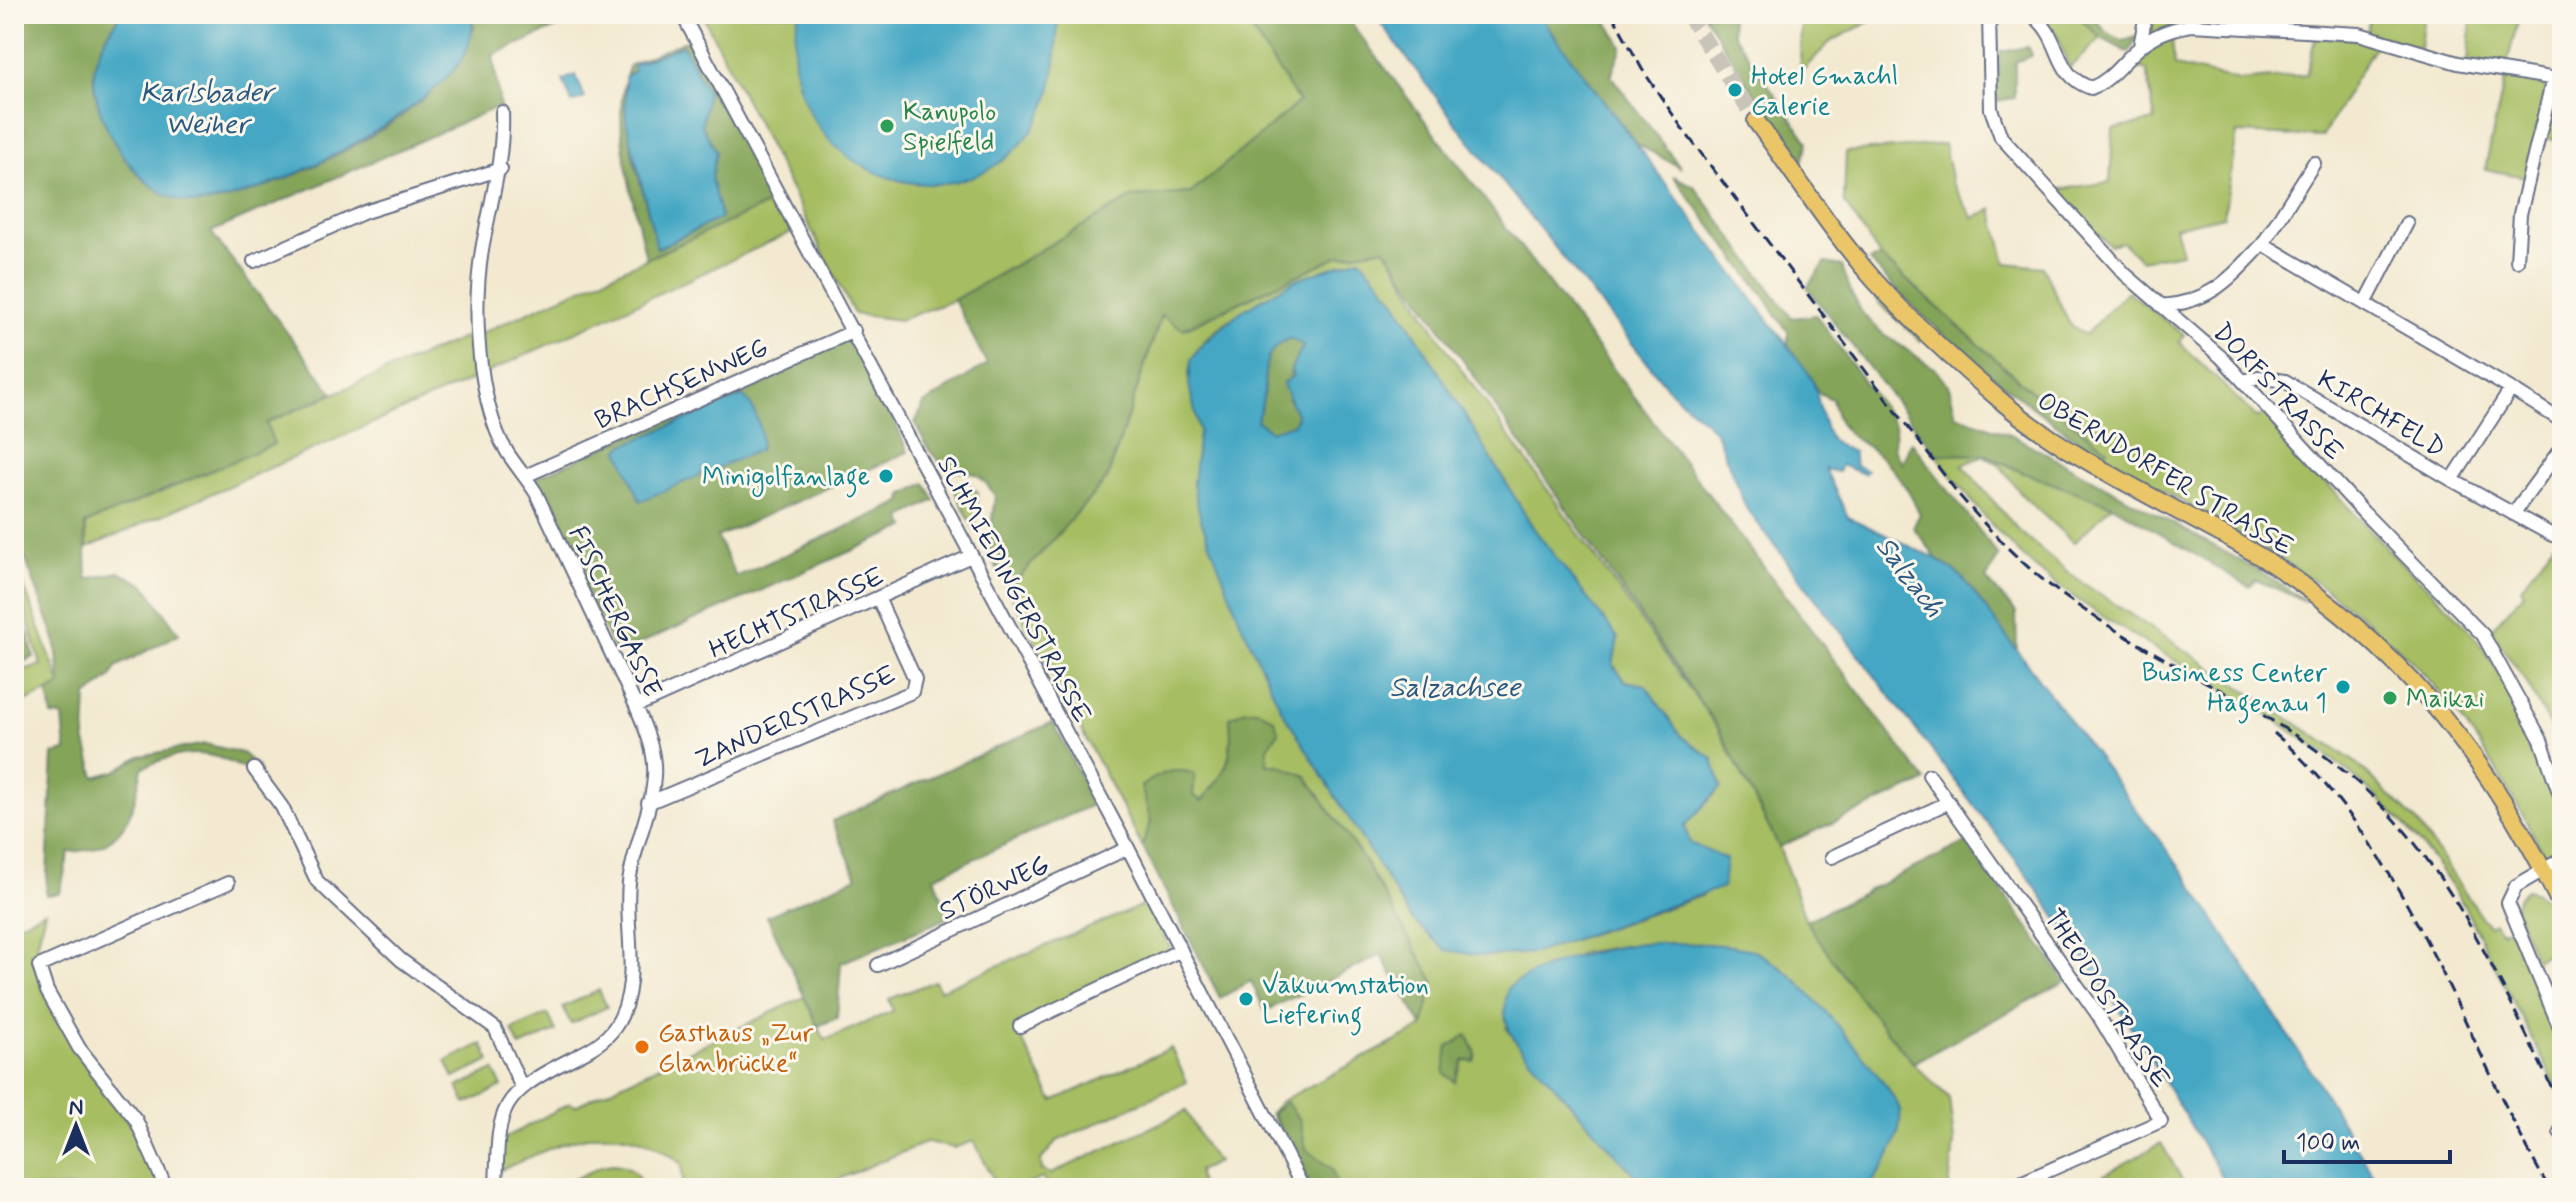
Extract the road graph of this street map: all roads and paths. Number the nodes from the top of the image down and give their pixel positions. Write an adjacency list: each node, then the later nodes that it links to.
1 (682, 14): 17 (street, SCHMIEDINGERSTRASSE)
2 (1989, 14): 16 (street, DORFSTRASSE)
3 (2031, 14): 5 (street)
4 (2146, 14): 5 (street)
5 (2140, 46): 6 (street)
6 (2557, 79): 14 (street)
7 (502, 112): 10 (street, FISCHERGASSE)
8 (1756, 121): 37 (main road, OBERNDORFER STRASSE)
9 (2314, 163): 12 (street)
10 (501, 169): 13 (street); 22 (street, FISCHERGASSE)
11 (2407, 223): 15 (street)
12 (2263, 244): 15 (street); 16 (street)
13 (254, 261)
14 (2517, 261)
15 (2366, 302): 19 (street)
16 (2161, 306): 18 (street, DORFSTRASSE)
17 (854, 331): 22 (street, BRACHSENWEG); 26 (street, SCHMIEDINGERSTRASSE)
18 (2244, 381): 23 (street, KIRCHFELD); 31 (street, DORFSTRASSE)
19 (2511, 389): 20 (street); 23 (street, KIRCHFELD)
20 (2562, 421)
21 (2562, 447): 24 (street)
22 (525, 476): 28 (street, FISCHERGASSE)
23 (2452, 480): 24 (street, KIRCHFELD)
24 (2513, 514): 25 (street, KIRCHFELD)
25 (2552, 535)
26 (971, 556): 27 (street, HECHTSTRASSE); 34 (street, SCHMIEDINGERSTRASSE)
27 (879, 600): 28 (street, HECHTSTRASSE); 33 (street, ZANDERSTRASSE)
28 (636, 706): 33 (street, FISCHERGASSE)
29 (254, 769): 44 (street)
30 (1929, 775): 32 (street, THEODOSTRASSE)
31 (2562, 801)
32 (1949, 802): 35 (street); 48 (street, THEODOSTRASSE)
33 (648, 803): 44 (street, FISCHERGASSE)
34 (1128, 848): 40 (street, SCHMIEDINGERSTRASSE); 41 (street, STÖRWEG)
35 (1832, 857)
36 (2562, 859): 37 (street)
37 (2543, 870): 39 (main road, OBERNDORFER STRASSE); 43 (street)
38 (228, 883): 45 (street)
39 (2562, 907)
40 (1181, 950): 42 (street); 47 (street, SCHMIEDINGERSTRASSE)
41 (878, 965)
42 (1020, 1026)
43 (2562, 1033)
44 (522, 1088): 46 (street, FISCHERGASSE)
45 (166, 1188)
46 (496, 1188)
47 (1303, 1188)
48 (2009, 1188)

